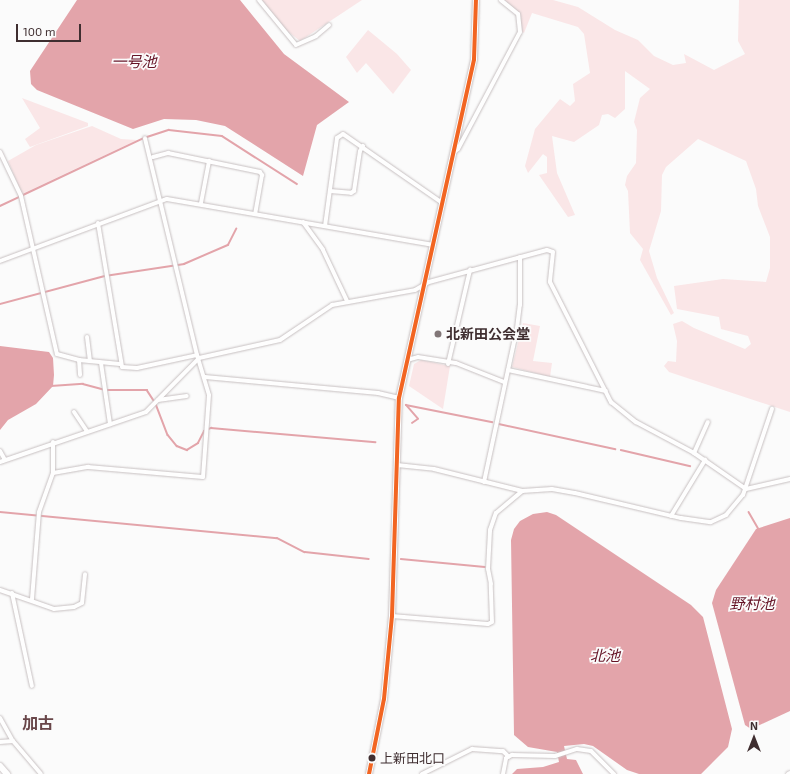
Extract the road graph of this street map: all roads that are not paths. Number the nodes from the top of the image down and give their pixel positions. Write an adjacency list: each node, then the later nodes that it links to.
1 (259, 0): 4 (street)
2 (476, 0): 8 (main road)
3 (501, 0): 8 (street)
4 (329, 25)
5 (145, 138): 12 (street)
6 (363, 146): 11 (street); 11 (street); 13 (street)
7 (0, 152): 20 (street)
8 (453, 153): 13 (main road)
9 (152, 157): 10 (street)
10 (208, 161): 14 (street); 15 (street)
11 (330, 191): 18 (street)
12 (162, 199): 14 (street); 17 (street); 27 (street)
13 (442, 202): 19 (main road)
14 (201, 203): 15 (street)
15 (255, 213): 16 (street)
16 (303, 222): 18 (street); 25 (street)
17 (98, 223): 20 (street); 32 (street)
18 (325, 226): 19 (street)
19 (432, 245): 24 (main road)
20 (33, 248): 22 (street); 28 (street)
21 (520, 257): 23 (street); 34 (street); 38 (street)
22 (0, 261)
23 (470, 270): 24 (street); 33 (street)
24 (423, 286): 25 (street); 29 (main road)
25 (347, 301): 27 (street)
26 (87, 337): 30 (street)
27 (198, 356): 32 (street); 36 (street); 41 (street)
28 (79, 360): 30 (street); 35 (street)
29 (407, 360): 33 (street); 40 (main road)
30 (90, 361): 31 (street)
31 (101, 363): 32 (street); 45 (street)
32 (120, 364)
33 (448, 364): 37 (street)
34 (508, 370): 37 (street); 38 (street)
35 (80, 375)
36 (205, 377): 40 (street); 54 (street)
37 (504, 382): 56 (street)
38 (606, 391): 49 (street)
39 (187, 396): 41 (street)
40 (399, 398): 53 (main road)
41 (157, 400): 45 (street)
42 (772, 409): 57 (street)
43 (74, 412): 46 (street)
44 (708, 422): 49 (street)
45 (110, 424): 46 (street)
46 (87, 431): 47 (street)
47 (53, 442): 50 (street); 54 (street)
48 (0, 451): 50 (street)
49 (694, 453): 51 (street)
50 (5, 460): 52 (street)
51 (705, 460): 57 (street); 59 (street)
52 (0, 462)
53 (397, 465): 56 (street); 64 (main road)
54 (53, 473): 63 (street)
55 (790, 479): 57 (street)
56 (484, 482): 58 (street)
57 (746, 489): 59 (street)
58 (522, 491): 59 (street); 64 (street)
59 (671, 516)
60 (85, 574): 63 (street)
61 (0, 590): 62 (street)
62 (12, 593): 63 (street); 65 (street)
63 (32, 599)
64 (392, 616): 73 (main road)
65 (32, 686)
66 (0, 718): 67 (street)
67 (13, 741): 68 (street); 72 (street)
68 (0, 742)
69 (509, 757): 74 (street); 75 (street); 76 (street)
70 (0, 766): 71 (main road)
71 (7, 774)
72 (41, 774)
73 (369, 774)
74 (422, 774)
75 (503, 774)
76 (614, 774)

